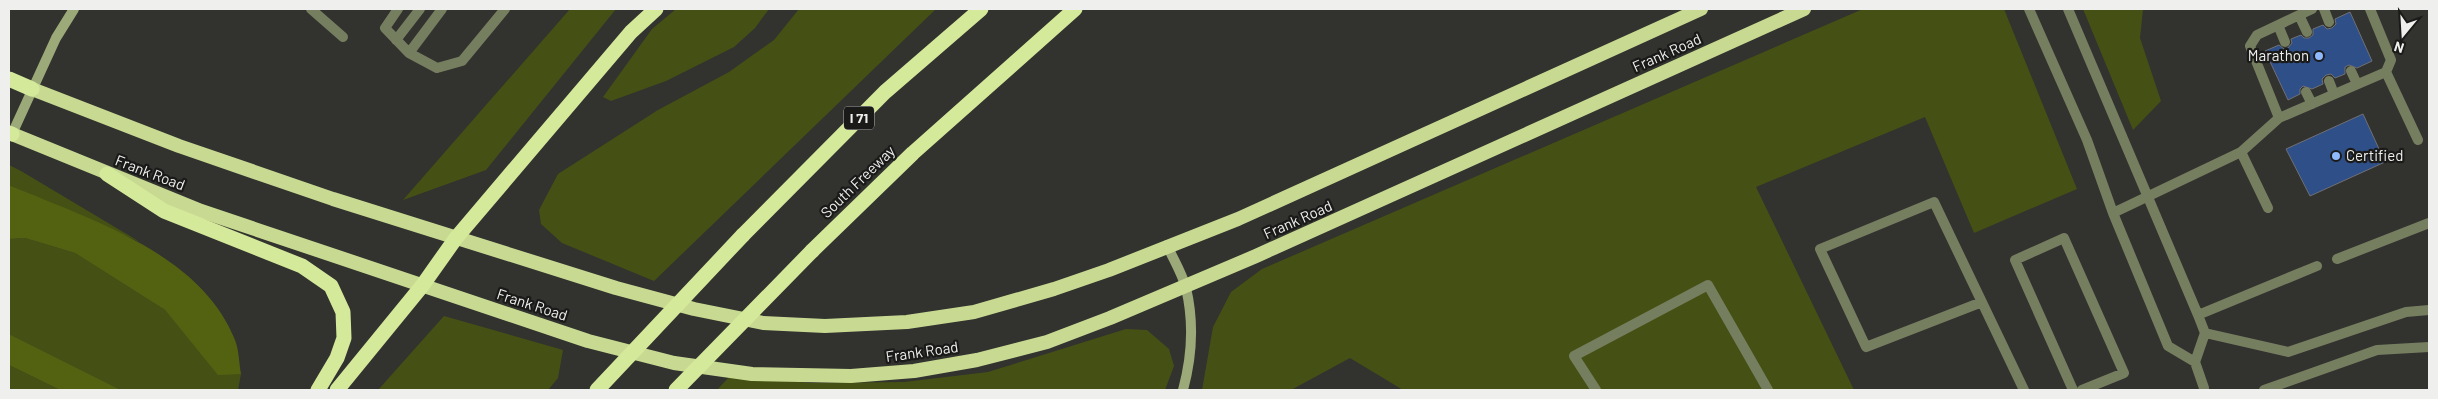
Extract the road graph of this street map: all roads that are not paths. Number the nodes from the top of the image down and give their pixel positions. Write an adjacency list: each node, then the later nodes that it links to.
1 (74, 9): 30 (main road)
2 (311, 9): 21 (lane)
3 (398, 9): 22 (lane)
4 (420, 9): 22 (lane)
5 (442, 9): 24 (lane)
6 (505, 9): 24 (lane)
7 (656, 9): 43 (highway)
8 (981, 9): 58 (highway, I 71, bridge)
9 (1075, 9): 59 (highway, South Freeway, bridge)
10 (1702, 9): 44 (highway, Frank Road)
11 (1804, 9): 48 (highway, Frank Road)
12 (2028, 9): 41 (lane)
13 (2068, 9): 39 (lane)
14 (2312, 9): 17 (lane)
15 (2324, 9): 18 (lane)
16 (2370, 9): 26 (lane)
17 (2300, 15): 19 (lane); 20 (lane)
18 (2329, 22)
19 (2278, 25): 23 (lane); 34 (lane)
20 (2307, 32)
21 (343, 37)
22 (396, 40): 24 (lane)
23 (2285, 42)
24 (409, 53)
25 (2351, 71): 29 (lane)
26 (2386, 72): 29 (lane); 36 (lane)
27 (9, 79): 30 (highway)
28 (2329, 81): 32 (lane)
29 (2357, 84): 32 (lane)
30 (32, 89): 35 (main road); 43 (highway, Frank Road)
31 (2306, 92): 33 (lane)
32 (2334, 94): 33 (lane)
33 (2312, 104): 34 (lane)
34 (2279, 118): 37 (lane)
35 (10, 134): 38 (highway, Frank Road)
36 (2418, 140)
37 (2241, 152): 39 (lane); 40 (lane)
38 (107, 174): 47 (highway, Frank Road); 56 (highway)
39 (2148, 196): 41 (lane); 51 (lane)
40 (2268, 208)
41 (2113, 213): 54 (lane)
42 (2429, 223): 45 (lane)
43 (456, 238): 44 (highway, Frank Road); 47 (highway)
44 (1167, 245): 48 (main road)
45 (2337, 259)
46 (2317, 266): 51 (lane)
47 (422, 286): 48 (highway, Frank Road); 57 (highway)
48 (1186, 286): 60 (main road)
49 (1982, 302): 49 (lane); 63 (lane)
50 (2429, 310): 52 (lane)
51 (2198, 314): 52 (lane)
52 (2205, 333): 54 (lane)
53 (2429, 347): 66 (lane)
54 (2195, 362): 55 (lane)
55 (2203, 389)
56 (318, 390)
57 (337, 390)
58 (597, 390)
59 (676, 390)
60 (1183, 390)
61 (1596, 390): 62 (lane)
62 (1768, 390)
63 (2024, 390)
64 (2073, 390): 65 (lane)
65 (2082, 390)
66 (2264, 390)

